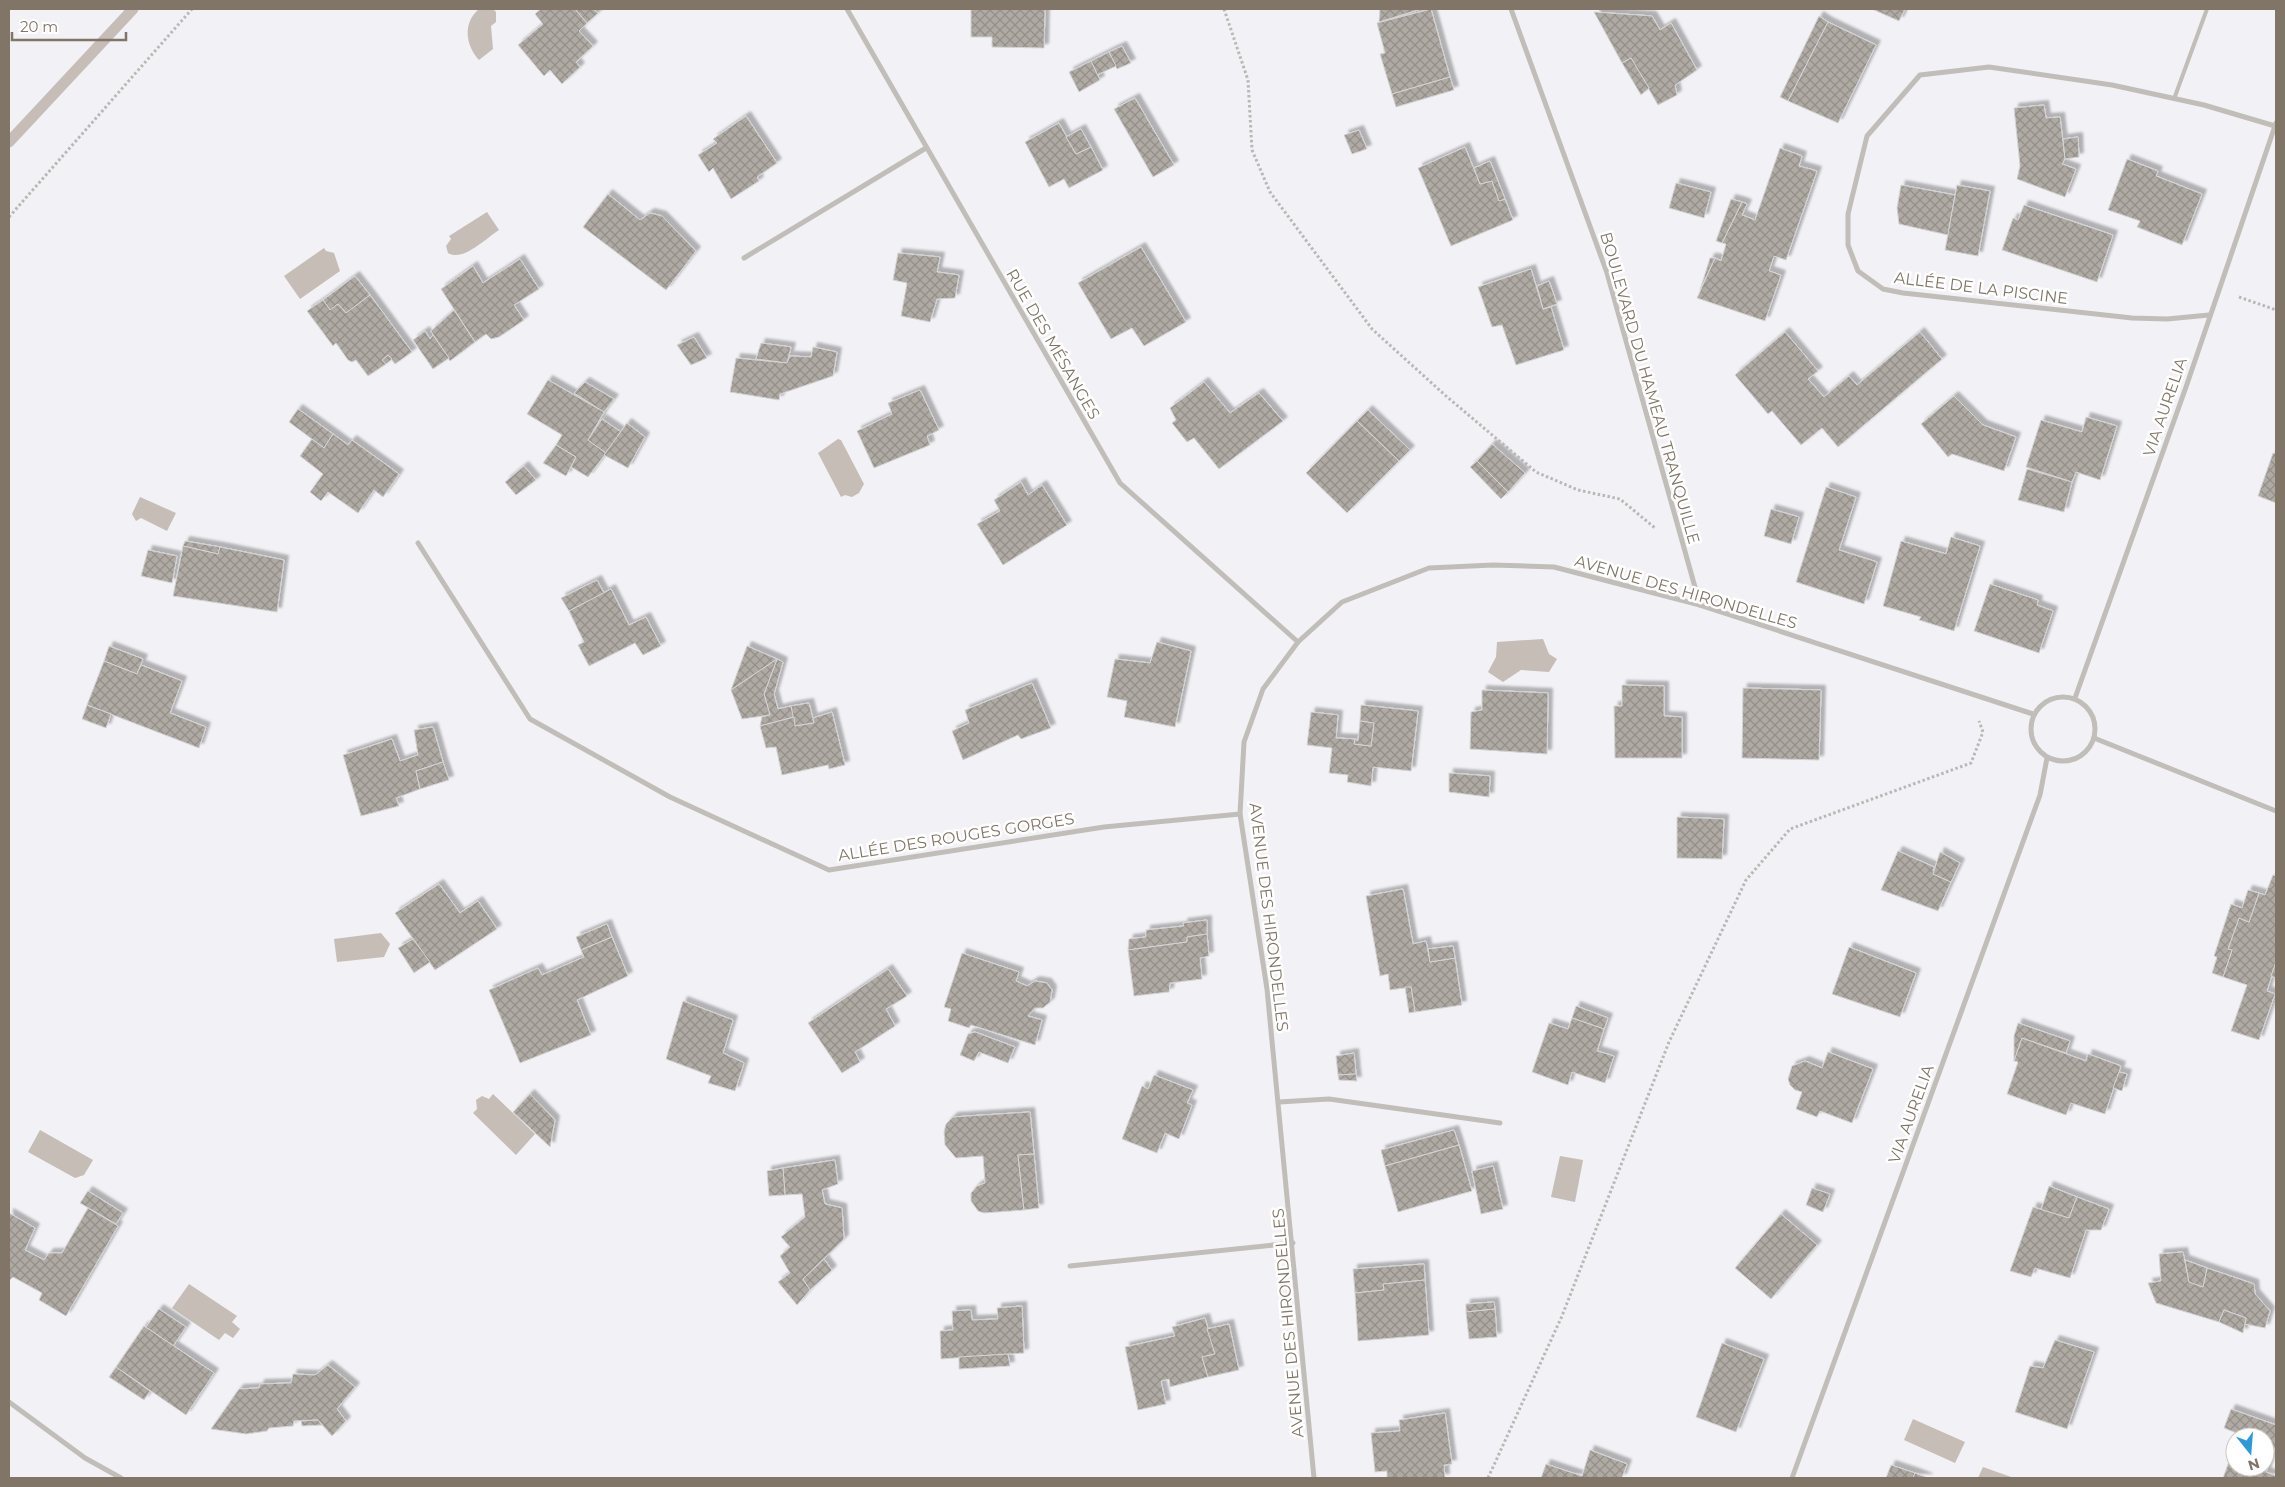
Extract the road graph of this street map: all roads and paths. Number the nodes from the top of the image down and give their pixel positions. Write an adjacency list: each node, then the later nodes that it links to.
1 (192, 9): 9 (path)
2 (847, 9): 8 (street, RUE DES MÉSANGES)
3 (1224, 9): 15 (path)
4 (1511, 9): 15 (street, BOULEVARD DU HAMEAU TRANQUILLE)
5 (2207, 9): 6 (lane)
6 (2174, 99): 7 (street, ALLÉE DE LA PISCINE); 13 (street, ALLÉE DE LA PISCINE)
7 (2276, 124): 13 (street, VIA AURELIA)
8 (926, 148): 10 (street); 17 (street, RUE DES MÉSANGES)
9 (9, 217)
10 (744, 258)
11 (2243, 298): 12 (path)
12 (2276, 310)
13 (2209, 315): 19 (street, VIA AURELIA)
14 (418, 544): 24 (street, ALLÉE DES ROUGES GORGES)
15 (1684, 548): 16 (street, BOULEVARD DU HAMEAU TRANQUILLE)
16 (1700, 605): 17 (street, AVENUE DES HIRONDELLES); 18 (street, AVENUE DES HIRONDELLES)
17 (1298, 642): 24 (street, AVENUE DES HIRONDELLES)
18 (1970, 695): 20 (street, AVENUE DES HIRONDELLES); 32 (path)
19 (2075, 698): 20 (street); 21 (street)
20 (2033, 714): 22 (street)
21 (2094, 738): 22 (street); 23 (street)
22 (2047, 758): 33 (street, VIA AURELIA)
23 (2276, 811)
24 (1240, 814): 25 (street, AVENUE DES HIRONDELLES)
25 (1279, 1102): 26 (street); 27 (street, AVENUE DES HIRONDELLES)
26 (1500, 1123)
27 (1293, 1243): 28 (street); 31 (street, AVENUE DES HIRONDELLES)
28 (1070, 1266)
29 (9, 1402): 30 (street)
30 (121, 1478)
31 (1314, 1478)
32 (1488, 1478)
33 (1792, 1478)

